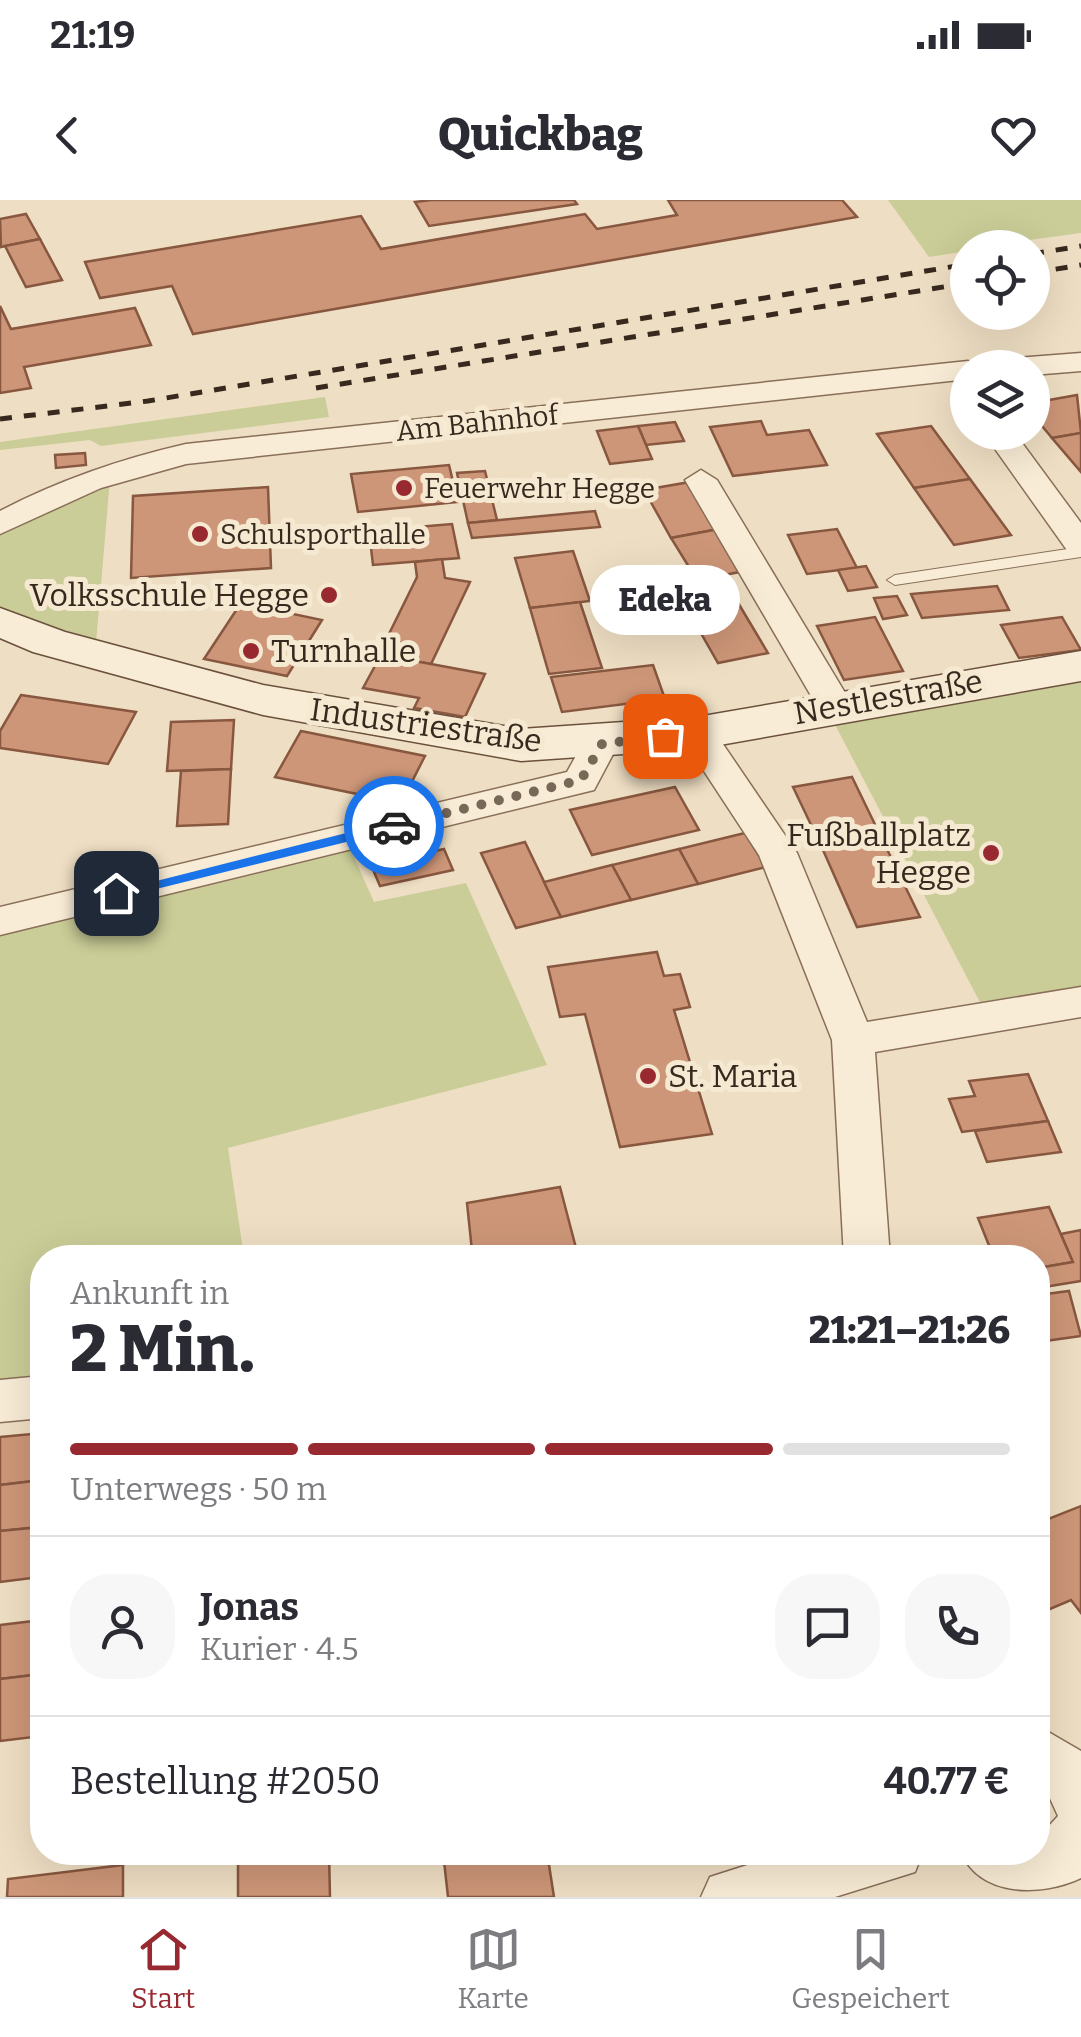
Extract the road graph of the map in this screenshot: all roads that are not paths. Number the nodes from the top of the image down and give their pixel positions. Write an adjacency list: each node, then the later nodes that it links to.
1 (1081, 362): 2 (street)
2 (1050, 364)
3 (950, 379): 6 (street, Am Bahnhof)
4 (1011, 450): 7 (street)
5 (701, 480): 11 (street)
6 (0, 524)
7 (1081, 549): 8 (lane)
8 (895, 580)
9 (0, 622): 13 (street, Industriestraße)
10 (1081, 666): 11 (street, Nestlestraße)
11 (835, 706): 12 (street, Nestlestraße)
12 (697, 733): 13 (street, Industriestraße); 16 (street)
13 (602, 744): 14 (street)
14 (0, 922)
15 (1081, 1002): 16 (street)
16 (853, 1040): 17 (street)
17 (866, 1245)
18 (30, 1398): 19 (street)
19 (0, 1401)
20 (1050, 1760): 21 (street)
21 (1081, 1801)
22 (1081, 1828): 24 (street)
23 (865, 1865): 25 (street)
24 (1001, 1871)
25 (813, 1887): 26 (street)
26 (730, 1897)

